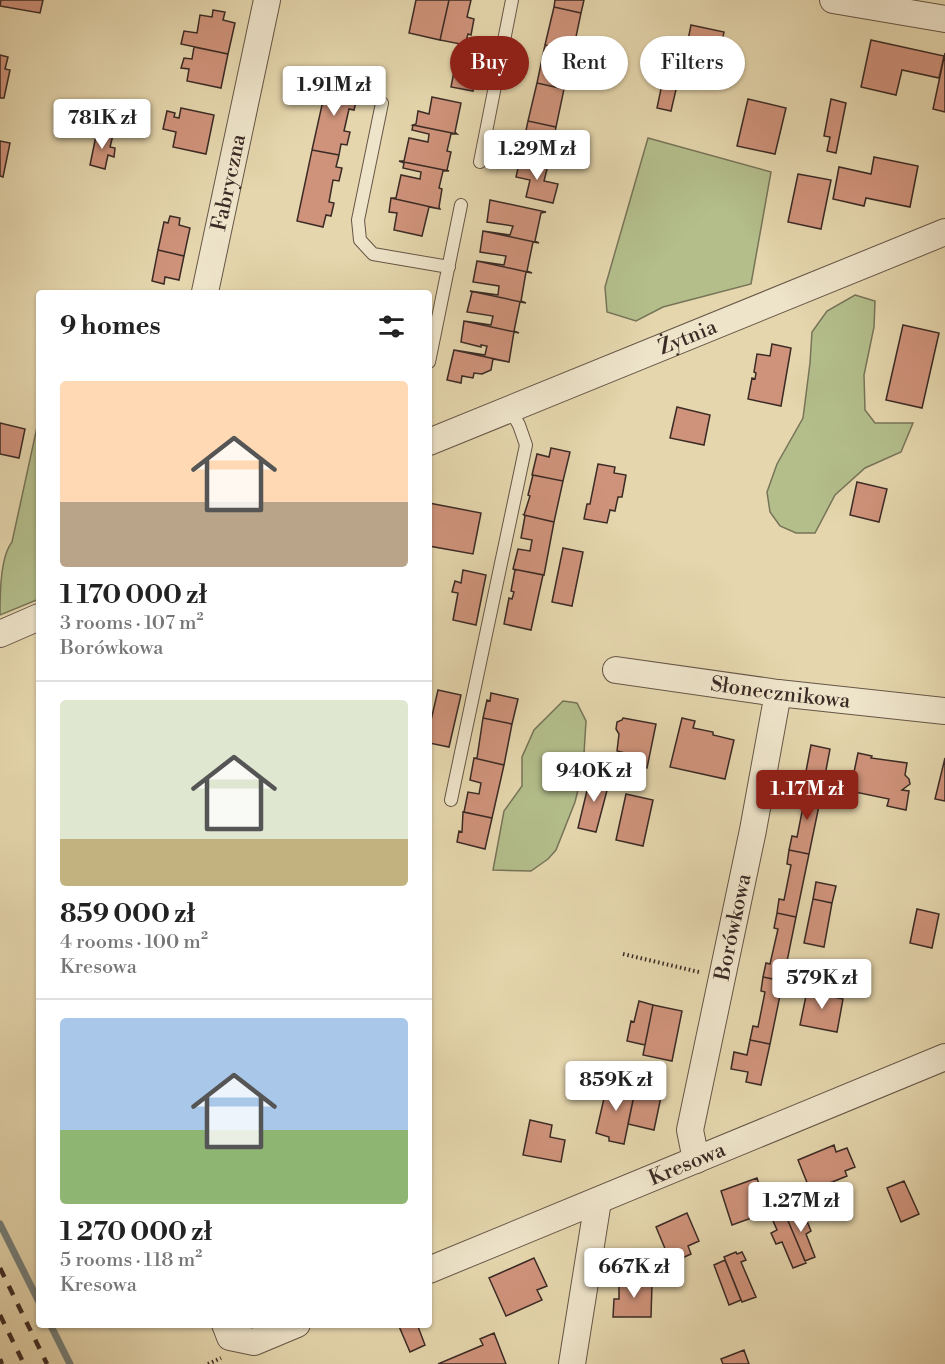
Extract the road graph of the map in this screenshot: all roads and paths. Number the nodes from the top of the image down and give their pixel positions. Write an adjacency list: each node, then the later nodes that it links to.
1 (267, 0): 10 (street, Fabryczna)
2 (512, 0): 6 (lane)
3 (833, 0): 4 (street)
4 (945, 19)
5 (382, 103): 9 (lane)
6 (480, 162)
7 (461, 205): 9 (lane)
8 (945, 232): 12 (street, Żytnia)
9 (449, 267): 11 (lane)
10 (205, 290)
11 (432, 348)
12 (510, 409): 13 (street, Żytnia); 19 (lane)
13 (432, 441)
14 (36, 618): 15 (street)
15 (0, 634)
16 (616, 670): 17 (street, Słonecznikowa)
17 (778, 693): 18 (street, Słonecznikowa); 21 (street, Borówkowa)
18 (945, 711)
19 (451, 800)
20 (623, 954): 21 (path)
21 (723, 978): 23 (street, Borówkowa)
22 (945, 1057): 23 (street, Kresowa)
23 (696, 1160): 24 (street, Kresowa)
24 (598, 1200): 25 (street, Kresowa); 28 (street)
25 (432, 1269)
26 (227, 1328): 27 (street)
27 (287, 1328)
28 (572, 1364)

